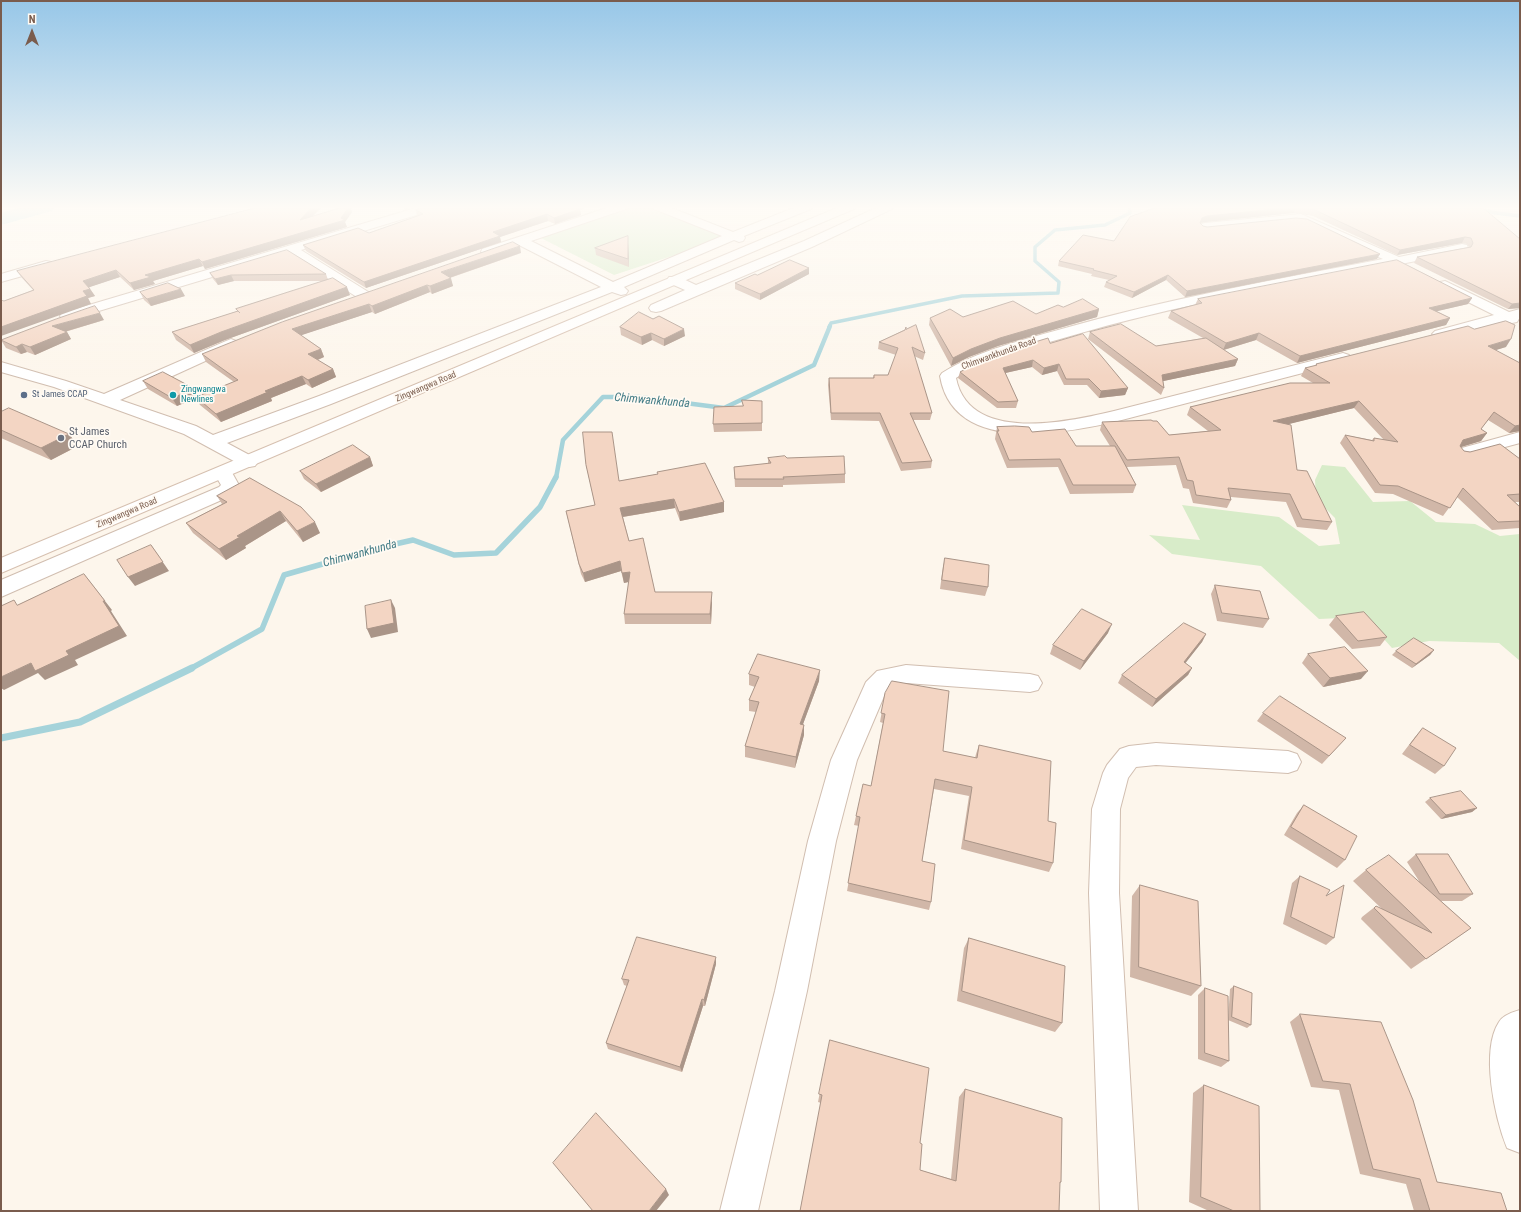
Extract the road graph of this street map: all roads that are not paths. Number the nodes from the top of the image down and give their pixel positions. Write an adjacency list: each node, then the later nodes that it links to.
1 (53, 264): 11 (street)
2 (245, 264): 22 (street)
3 (314, 264): 17 (street)
4 (566, 264): 14 (street)
5 (668, 264): 14 (street)
6 (714, 264): 13 (street, Zingwangwa Road)
7 (760, 264): 16 (street)
8 (1389, 264): 25 (street, Chimwankhunda Road)
9 (1401, 264): 10 (street)
10 (1419, 272)
11 (1, 278)
12 (1432, 279): 21 (street)
13 (674, 280): 16 (street); 18 (street, Zingwangwa Road)
14 (613, 287): 18 (street); 29 (street)
15 (380, 290): 17 (street)
16 (696, 290): 20 (street)
17 (365, 296): 19 (street)
18 (635, 297): 31 (street, Zingwangwa Road)
19 (351, 300)
20 (656, 308)
21 (1516, 318): 23 (street)
22 (54, 321)
23 (1423, 338)
24 (245, 339): 27 (street)
25 (1354, 355)
26 (1, 367): 27 (street)
27 (105, 400): 29 (street)
28 (1520, 437): 30 (street)
29 (212, 442): 31 (street)
30 (1464, 453)
31 (249, 462): 32 (street, Zingwangwa Road)
32 (223, 473): 33 (street, Zingwangwa Road); 34 (street)
33 (1, 566)
34 (1, 589)
35 (1030, 683): 39 (street)
36 (1288, 762): 40 (street)
37 (1520, 1026): 38 (street)
38 (1520, 1135)
39 (739, 1211)
40 (1119, 1211)

